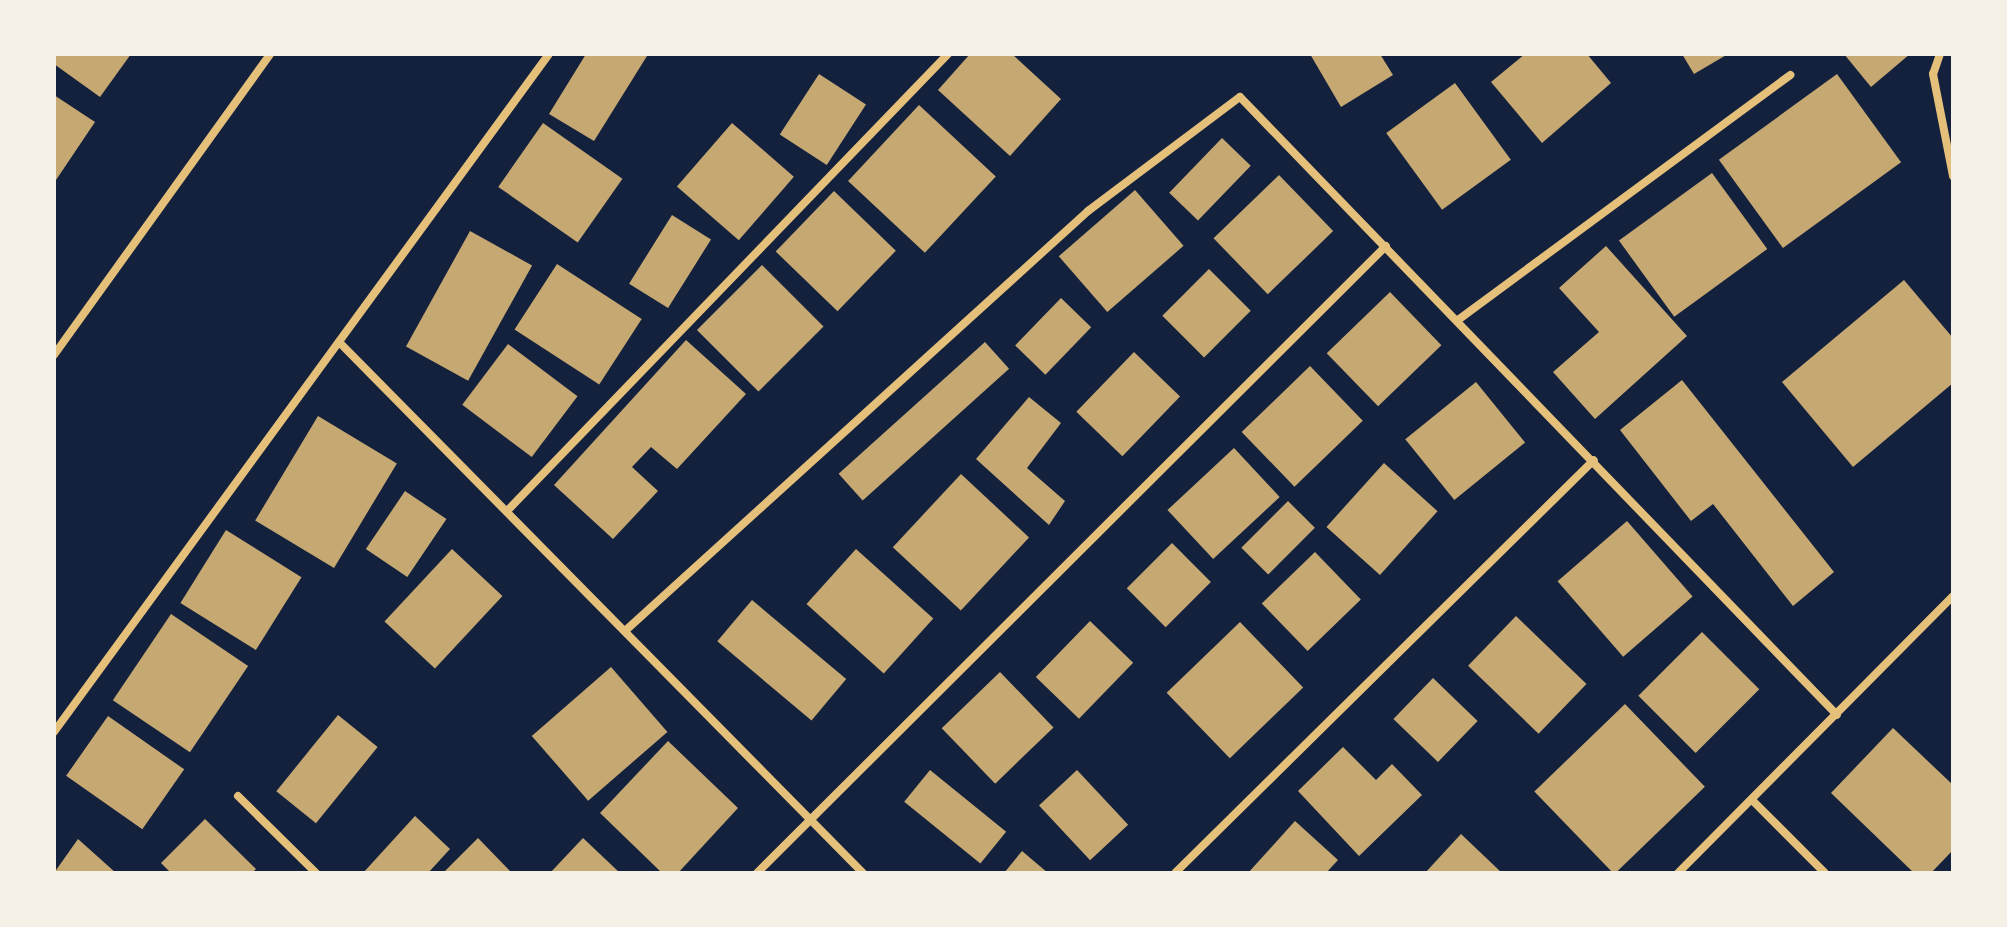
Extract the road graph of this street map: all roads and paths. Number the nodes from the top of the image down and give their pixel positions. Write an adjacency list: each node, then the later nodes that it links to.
1 (270, 54): 10 (street)
2 (549, 54): 9 (street)
3 (948, 54): 12 (street)
4 (1940, 54): 6 (street)
5 (1790, 75): 8 (street)
6 (1953, 176)
7 (1386, 246): 8 (street); 14 (street); 19 (street)
8 (1458, 320): 11 (street)
9 (339, 342): 12 (street); 16 (street)
10 (54, 355)
11 (1594, 460): 15 (street); 23 (street)
12 (507, 511): 14 (street)
13 (1953, 596): 15 (street)
14 (625, 631): 19 (street)
15 (1837, 715): 18 (street)
16 (54, 732)
17 (238, 796): 20 (street)
18 (1752, 800): 24 (street); 25 (street)
19 (813, 819): 21 (street); 22 (street)
20 (316, 873)
21 (757, 873)
22 (863, 873)
23 (1175, 873)
24 (1678, 873)
25 (1825, 873)

